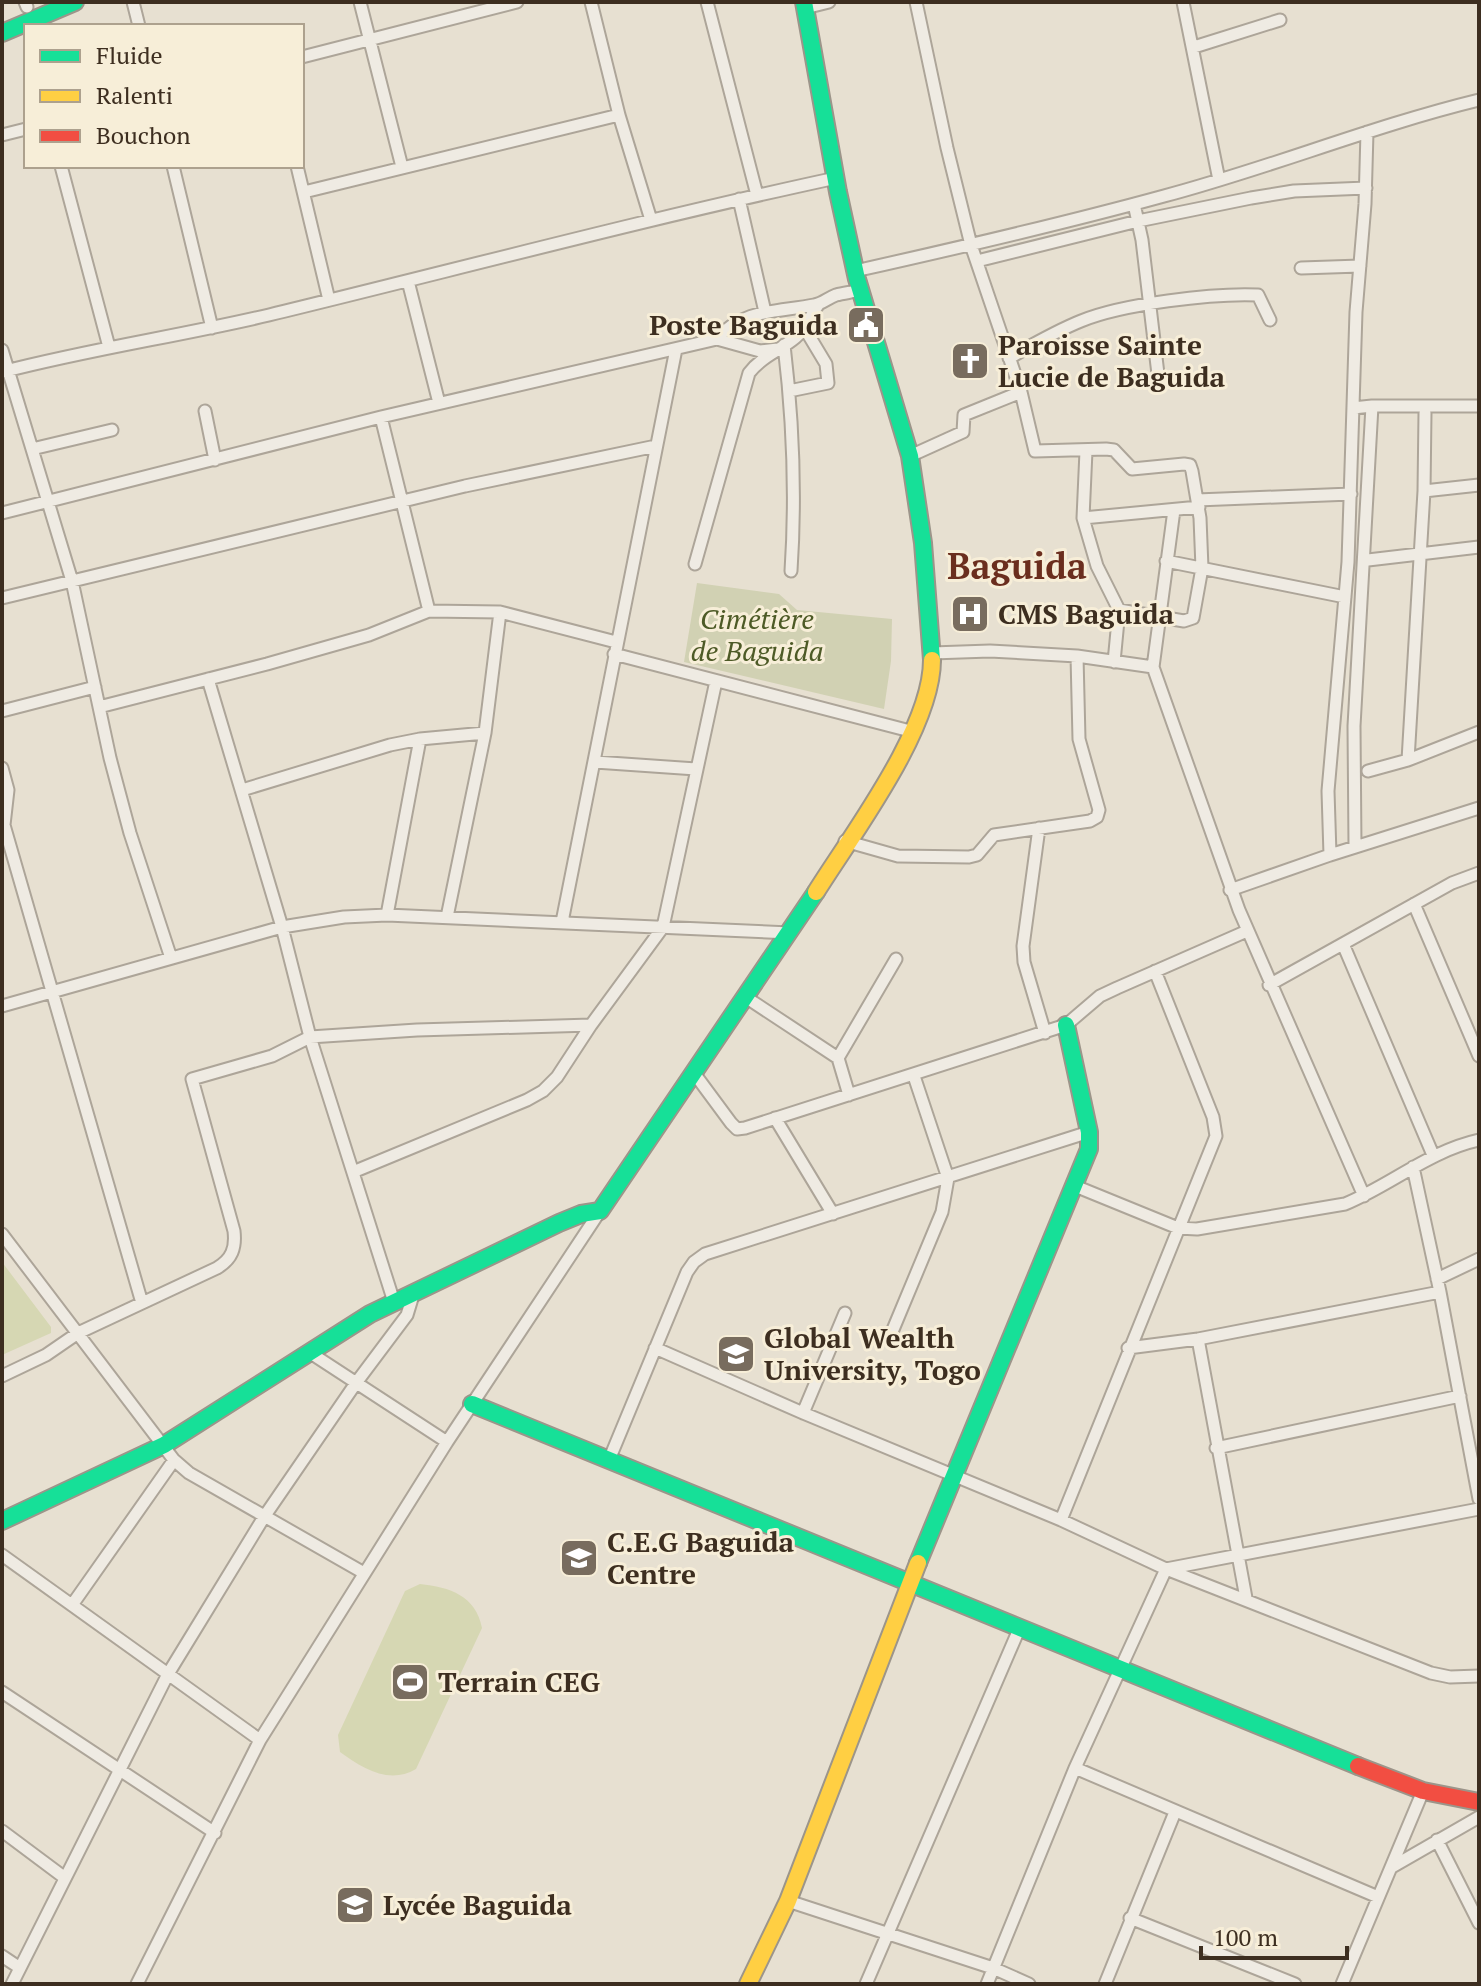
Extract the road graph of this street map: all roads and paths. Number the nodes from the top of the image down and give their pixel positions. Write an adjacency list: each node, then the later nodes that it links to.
1 (75, 2): 16 (main road)
2 (133, 2): 15 (street)
3 (360, 2): 17 (street)
4 (517, 2): 12 (street)
5 (591, 2): 21 (street)
6 (707, 2): 33 (street)
7 (829, 2): 11 (street)
8 (916, 2): 38 (street)
9 (1183, 2): 18 (street)
10 (30, 4): 13 (main road)
11 (804, 5): 29 (main road)
12 (474, 7): 17 (street)
13 (2, 19)
14 (1280, 20): 18 (street)
15 (138, 24)
16 (2, 33)
17 (369, 40): 19 (street); 25 (street)
18 (1194, 47): 30 (street)
19 (304, 56)
20 (1479, 100): 23 (street)
21 (619, 115): 25 (street); 36 (street)
22 (24, 130): 24 (street)
23 (1367, 132): 30 (street); 31 (street)
24 (2, 135)
25 (402, 167): 32 (street)
26 (62, 168): 53 (street)
27 (173, 168): 50 (street)
28 (298, 168): 32 (street)
29 (836, 178): 33 (street); 42 (main road)
30 (1219, 180): 35 (street)
31 (1366, 188): 37 (street); 40 (street)
32 (304, 192): 45 (street)
33 (757, 195): 34 (street)
34 (739, 199): 36 (street); 48 (street)
35 (1134, 204): 37 (street); 38 (street)
36 (651, 220): 43 (street)
37 (1138, 221): 39 (street); 47 (street)
38 (971, 245): 39 (street); 42 (street)
39 (977, 261): 57 (street)
40 (1360, 266): 41 (street); 65 (street)
41 (1301, 268)
42 (855, 271): 44 (main road)
43 (408, 281): 45 (street); 62 (street)
44 (861, 290): 46 (street); 73 (main road)
45 (329, 300): 50 (street)
46 (818, 305): 48 (street); 51 (street)
47 (1149, 305): 49 (street); 57 (street); 59 (street)
48 (765, 312): 52 (street)
49 (1270, 320)
50 (212, 328): 53 (street)
51 (805, 329): 54 (street); 60 (street)
52 (717, 339): 54 (street); 55 (street)
53 (109, 347): 58 (street)
54 (781, 347): 60 (street); 88 (street)
55 (676, 349): 62 (street); 70 (street)
56 (2, 350): 58 (street)
57 (1009, 358): 61 (street)
58 (5, 371): 71 (street)
59 (1158, 374)
60 (789, 391): 90 (street)
61 (1021, 392): 72 (street); 73 (street)
62 (439, 403): 68 (street)
63 (1372, 406): 64 (street); 65 (street); 121 (street)
64 (1479, 406)
65 (1353, 408): 77 (street)
66 (205, 411): 74 (street)
67 (1425, 413): 76 (street)
68 (381, 417): 74 (street); 79 (street)
69 (112, 430): 71 (street)
70 (656, 446): 79 (street); 98 (street)
71 (32, 449): 78 (street)
72 (1086, 451): 80 (street); 83 (street)
73 (910, 456): 99 (main road)
74 (215, 460): 78 (street)
75 (1479, 485): 76 (street)
76 (1424, 491): 85 (street)
77 (1351, 494): 80 (street); 92 (street)
78 (48, 501): 82 (street); 91 (street)
79 (402, 501): 91 (street); 95 (street)
80 (1198, 503): 81 (street); 89 (street)
81 (1174, 510): 83 (street); 87 (street)
82 (2, 513)
83 (1083, 518): 94 (street)
84 (1479, 547): 85 (street)
85 (1421, 554): 86 (street); 112 (street)
86 (1368, 560)
87 (1166, 561): 89 (street); 97 (street)
88 (695, 564)
89 (1202, 568): 92 (street); 97 (street)
90 (791, 571)
91 (72, 581): 93 (street); 105 (street)
92 (1345, 597): 122 (street)
93 (2, 598)
94 (1119, 610): 97 (street); 101 (street)
95 (429, 611): 96 (street); 103 (street)
96 (500, 612): 98 (street); 110 (street)
97 (1158, 617): 102 (street)
98 (615, 648): 104 (street); 113 (street)
99 (932, 653): 100 (street); 108 (main road)
100 (1077, 656): 101 (street); 119 (street)
101 (1114, 662): 102 (street)
102 (1153, 667): 124 (street)
103 (208, 679): 106 (street); 117 (street)
104 (716, 681): 108 (street); 115 (street)
105 (95, 687): 106 (street); 107 (street)
106 (99, 707): 134 (street)
107 (2, 711)
108 (914, 732): 120 (main road)
109 (1479, 732): 112 (street)
110 (485, 733): 111 (street); 127 (street)
111 (420, 739): 117 (street); 126 (street)
112 (1408, 760): 116 (street)
113 (595, 762): 115 (street); 128 (street)
114 (2, 768): 138 (street)
115 (696, 769): 130 (street)
116 (1368, 771)
117 (242, 790): 129 (street)
118 (1479, 808): 121 (street)
119 (1039, 828): 120 (street); 143 (street)
120 (845, 841): 132 (main road)
121 (1355, 846): 122 (street)
122 (1330, 855): 124 (street)
123 (1479, 873): 125 (street)
124 (1230, 890): 131 (street)
125 (1414, 904): 133 (street); 145 (street)
126 (387, 915): 127 (street); 129 (street)
127 (447, 917): 128 (street)
128 (562, 922): 130 (street)
129 (282, 927): 134 (street); 144 (street)
130 (663, 927): 132 (street); 141 (street)
131 (1247, 931): 136 (street); 137 (street)
132 (790, 933): 139 (main road)
133 (1343, 944): 137 (street); 153 (street)
134 (171, 958): 138 (street)
135 (896, 959): 146 (street)
136 (1155, 971): 142 (street); 161 (street)
137 (1269, 985): 158 (street)
138 (52, 992): 140 (street); 168 (street)
139 (747, 998): 146 (street); 147 (main road)
140 (2, 1006)
141 (591, 1025): 144 (street); 155 (street)
142 (1066, 1025): 143 (street); 151 (main road)
143 (1045, 1033): 148 (street)
144 (310, 1037): 155 (street); 168 (street)
145 (1479, 1056)
146 (838, 1058): 149 (street)
147 (694, 1073): 150 (street); 159 (main road)
148 (914, 1076): 149 (street); 156 (street)
149 (849, 1095): 150 (street)
150 (775, 1118): 160 (street)
151 (1089, 1132): 156 (street); 157 (main road)
152 (1479, 1140): 153 (street)
153 (1433, 1155): 154 (street)
154 (1413, 1167): 158 (street); 164 (street)
155 (353, 1172): 167 (street)
156 (948, 1178): 160 (street); 170 (street)
157 (1075, 1186): 161 (street); 186 (main road)
158 (1364, 1196): 161 (street)
159 (600, 1211): 165 (main road); 179 (street)
160 (833, 1214): 173 (street)
161 (1178, 1228): 174 (street)
162 (2, 1234): 171 (street)
163 (1479, 1259): 164 (street)
164 (1437, 1279): 166 (street)
165 (414, 1292): 167 (main road); 177 (street)
166 (1440, 1292): 172 (street); 178 (street)
167 (394, 1302): 175 (main road)
168 (142, 1303): 171 (street)
169 (845, 1313): 180 (street)
170 (892, 1332)
171 (78, 1333): 176 (street); 182 (street)
172 (1198, 1339): 174 (street); 183 (street)
173 (655, 1348): 180 (street); 185 (street)
174 (1128, 1348): 190 (street)
175 (309, 1352): 177 (street); 182 (main road)
176 (2, 1376)
177 (356, 1383): 181 (street); 189 (street)
178 (1460, 1396): 183 (street); 187 (street)
179 (472, 1404): 181 (street); 185 (main road)
180 (803, 1413): 186 (street)
181 (447, 1442): 195 (street)
182 (164, 1445): 184 (street); 191 (main road)
183 (1216, 1448): 193 (street)
184 (174, 1460): 189 (street); 198 (street)
185 (609, 1460): 196 (main road)
186 (953, 1476): 190 (street); 196 (main road)
187 (1479, 1499)
188 (1479, 1509): 193 (street)
189 (264, 1517): 195 (street); 201 (street)
190 (1061, 1520): 194 (street)
191 (2, 1521)
192 (2, 1555): 198 (street)
193 (1236, 1555): 194 (street); 197 (street)
194 (1166, 1569): 197 (street); 200 (street)
195 (364, 1573): 204 (street)
196 (910, 1581): 199 (main road); 217 (main road)
197 (1246, 1598): 202 (street)
198 (72, 1605): 201 (street)
199 (1020, 1627): 200 (main road); 220 (street)
200 (1119, 1669): 205 (street); 207 (main road)
201 (168, 1674): 204 (street); 206 (street)
202 (1479, 1676)
203 (2, 1692): 206 (street)
204 (260, 1740): 212 (street)
205 (1075, 1768): 209 (street); 223 (street)
206 (121, 1770): 212 (street); 215 (street)
207 (1423, 1791): 208 (main road); 214 (street)
208 (1479, 1802)
209 (1175, 1812): 216 (street); 218 (street)
210 (1479, 1817): 213 (street)
211 (2, 1831): 215 (street)
212 (215, 1833): 226 (street)
213 (1437, 1840): 214 (street); 219 (street)
214 (1391, 1867): 216 (street)
215 (65, 1878): 222 (street)
216 (1378, 1897): 224 (street)
217 (788, 1901): 220 (street); 227 (main road)
218 (1130, 1918): 231 (street); 232 (street)
219 (1479, 1923)
220 (888, 1933): 223 (street); 228 (street)
221 (2, 1956): 222 (street)
222 (20, 1968): 225 (street)
223 (993, 1968): 229 (street); 230 (street)
224 (1343, 1983)
225 (12, 1984)
226 (137, 1984)
227 (748, 1984)
228 (866, 1984)
229 (987, 1984)
230 (1029, 1984)
231 (1105, 1984)
232 (1295, 1984)

